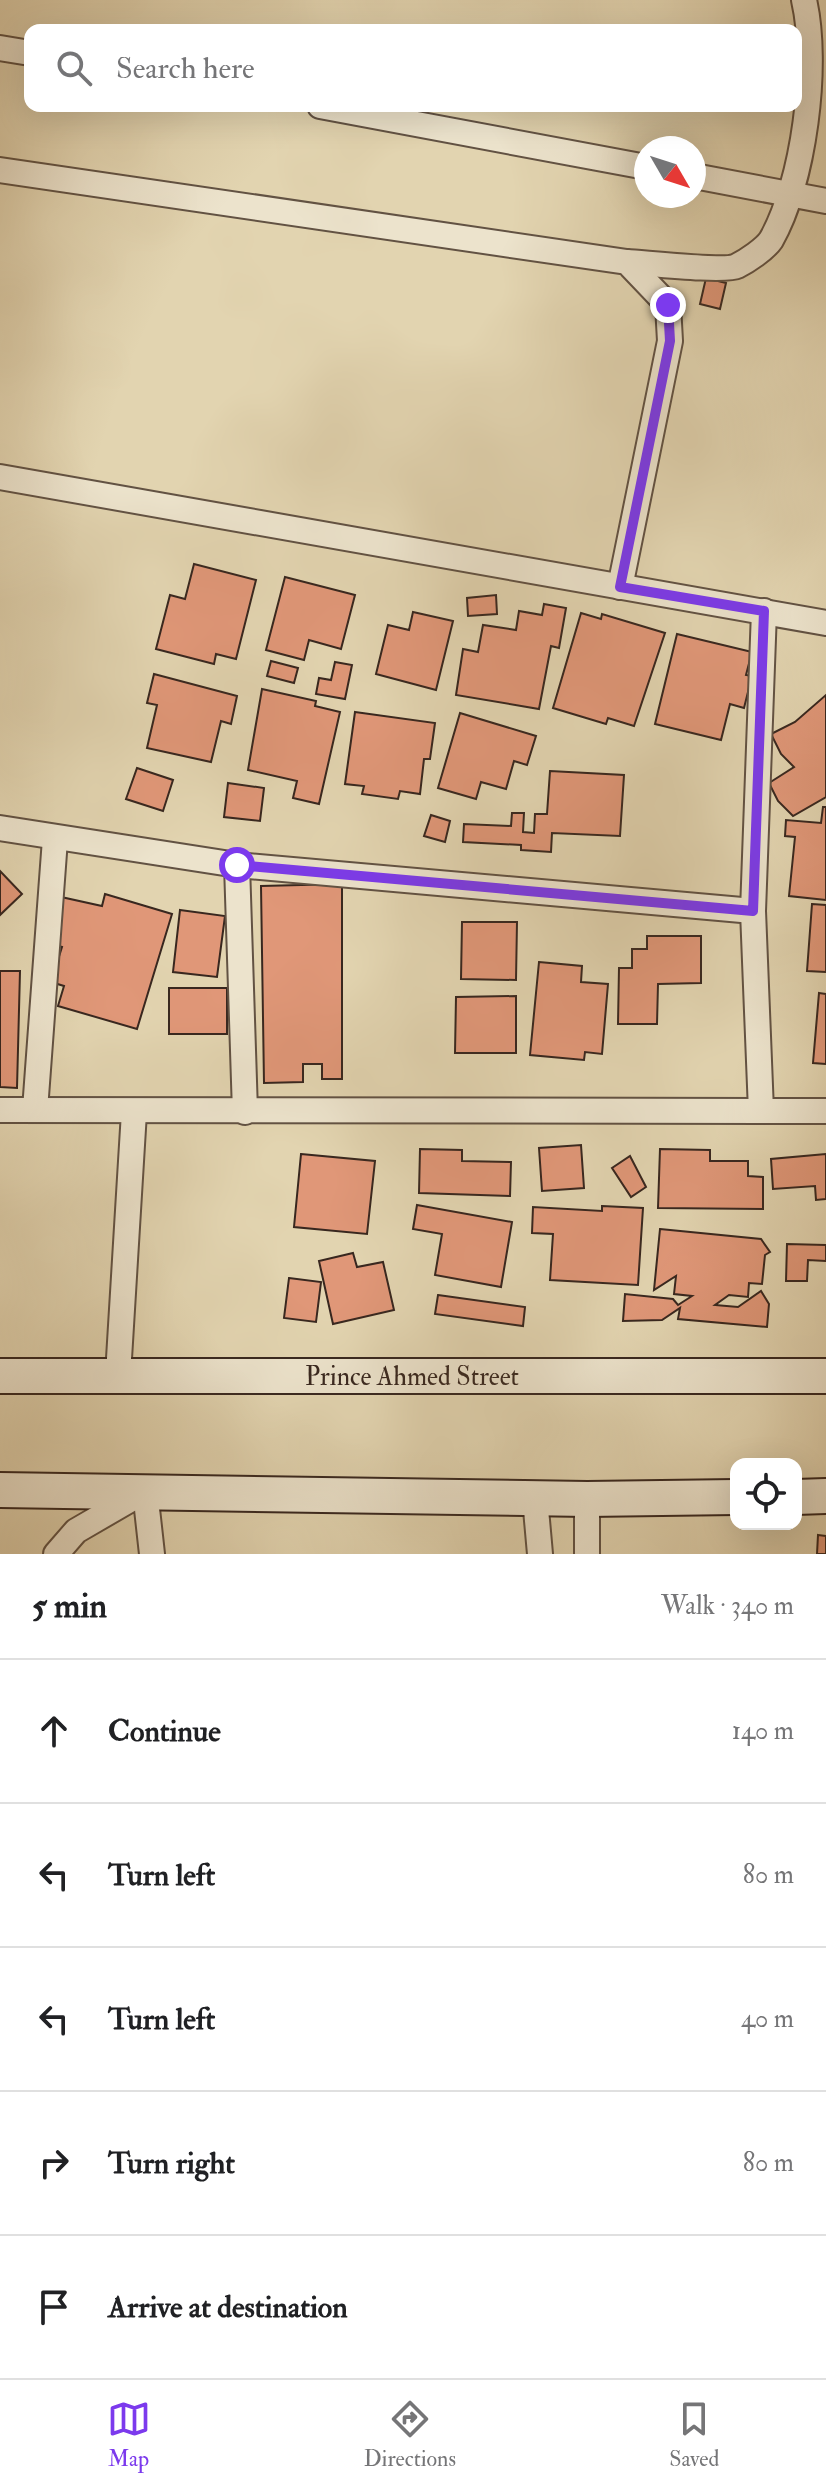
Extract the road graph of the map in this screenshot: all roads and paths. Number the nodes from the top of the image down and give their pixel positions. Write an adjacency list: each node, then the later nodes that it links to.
1 (804, 0): 8 (street)
2 (0, 48): 3 (street)
3 (24, 52)
4 (352, 112): 5 (street)
5 (634, 165)
6 (0, 170): 10 (street)
7 (706, 178): 8 (street)
8 (791, 194): 9 (street); 10 (street)
9 (826, 201)
10 (627, 262): 12 (street)
11 (0, 477): 12 (street)
12 (620, 587): 13 (street)
13 (764, 611): 14 (street); 18 (street)
14 (826, 623)
15 (0, 828): 16 (street)
16 (55, 839): 17 (street); 20 (street)
17 (237, 865): 18 (street); 24 (street)
18 (753, 911): 21 (street)
19 (0, 1110): 20 (street)
20 (35, 1110): 23 (street)
21 (761, 1111): 22 (street); 24 (street)
22 (826, 1111)
23 (134, 1112): 24 (street); 25 (street)
24 (245, 1112)
25 (118, 1375): 26 (main road, Prince Ahmed Street); 27 (main road, Prince Ahmed Street)
26 (0, 1376)
27 (826, 1376)
28 (0, 1490): 29 (main road)
29 (145, 1491): 33 (main road); 35 (street); 36 (street)
30 (826, 1496): 32 (main road)
31 (730, 1497): 34 (main road)
32 (802, 1497)
33 (535, 1498): 34 (main road); 37 (street)
34 (587, 1499): 38 (street)
35 (56, 1554)
36 (152, 1554)
37 (540, 1554)
38 (587, 1554)

